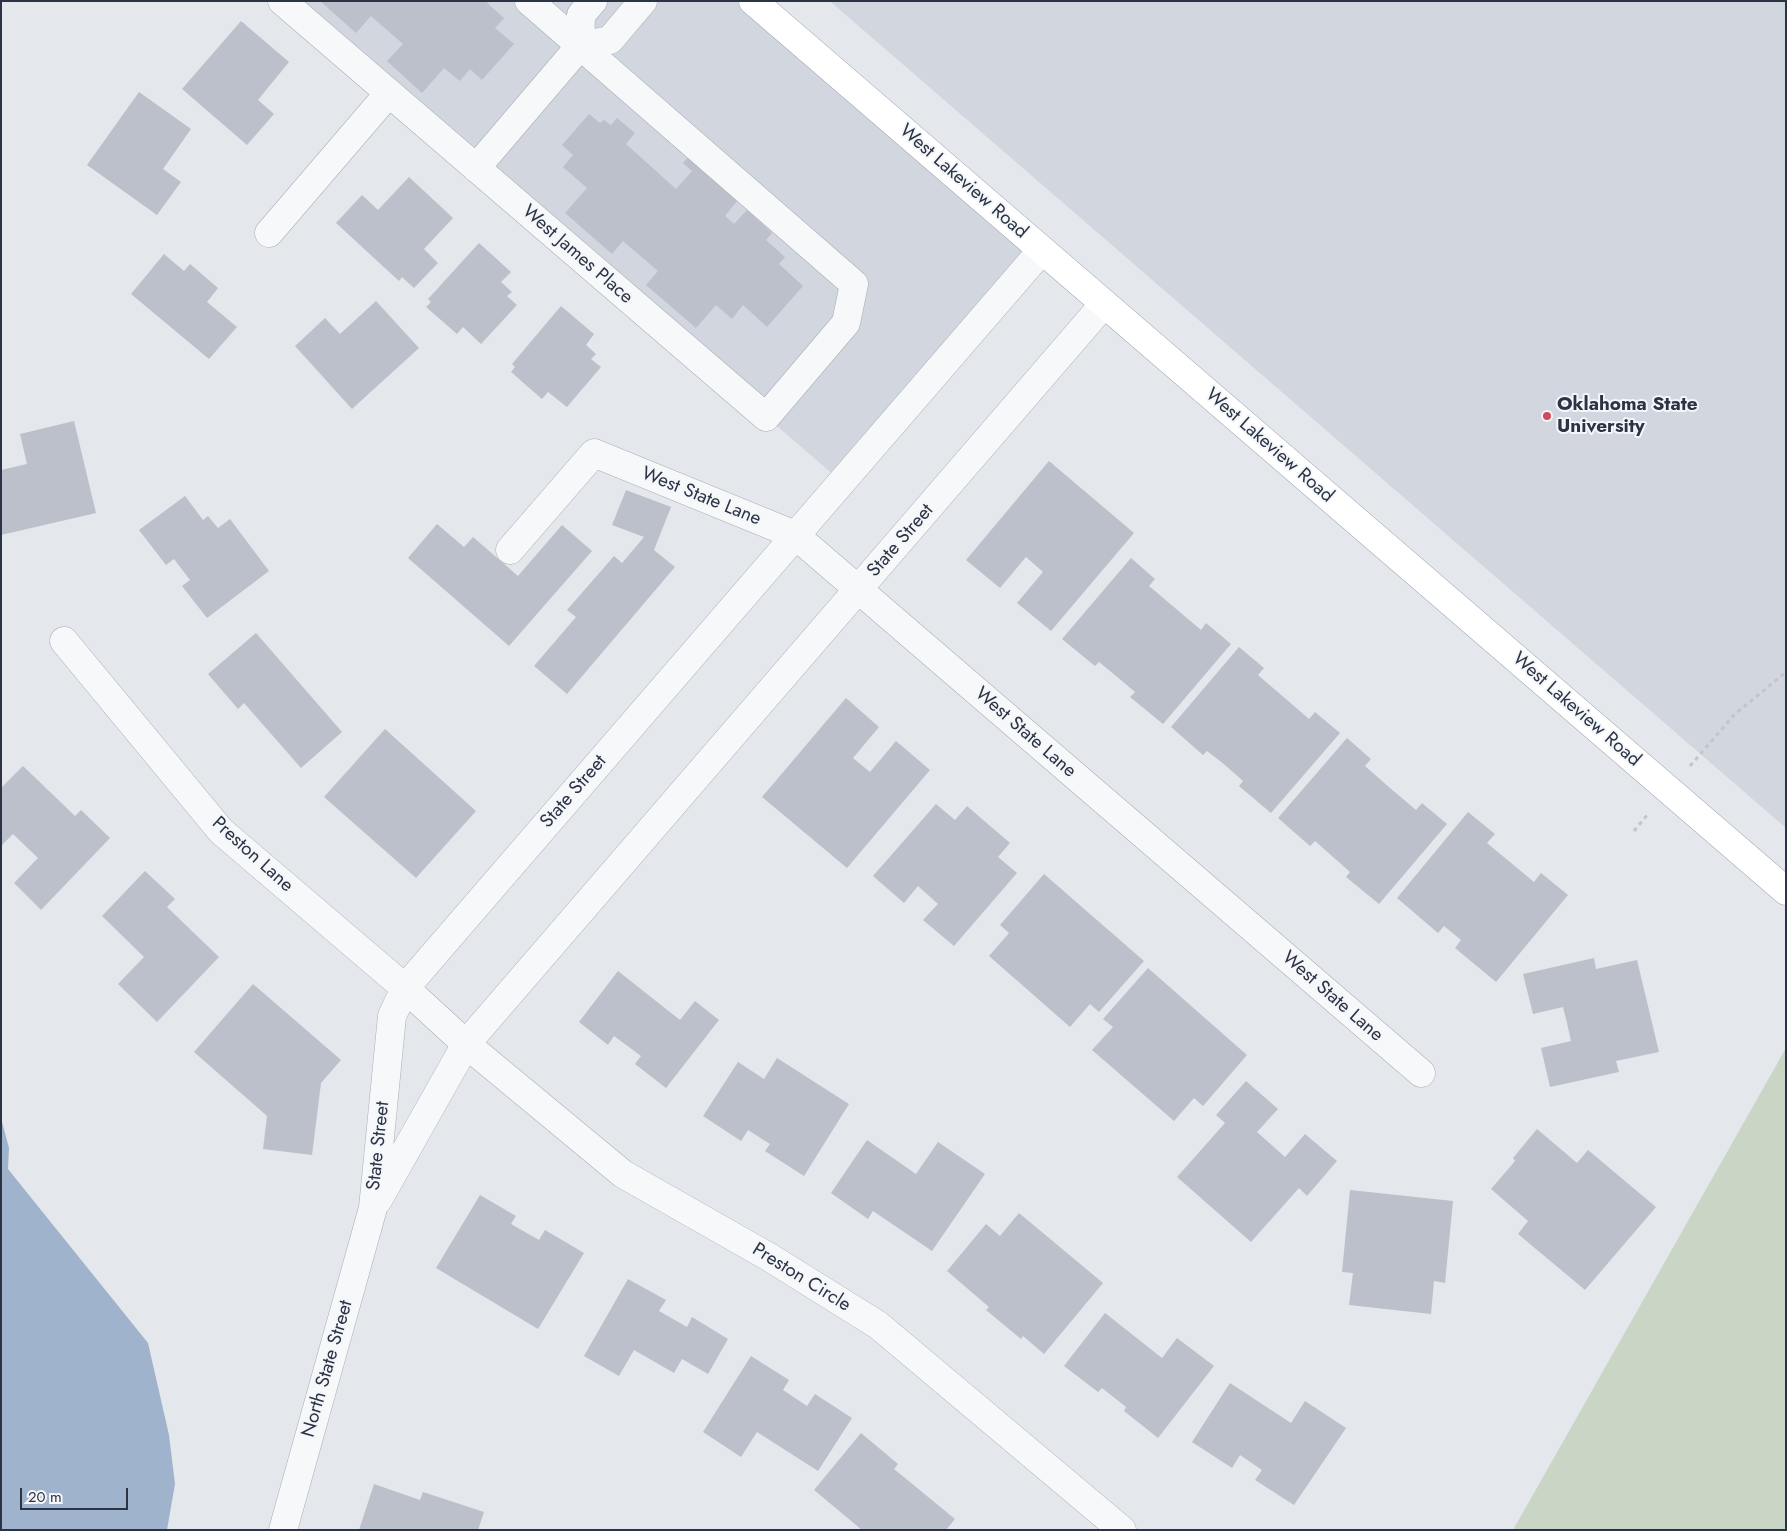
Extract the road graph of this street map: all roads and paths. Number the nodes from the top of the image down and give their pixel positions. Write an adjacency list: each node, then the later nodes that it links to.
1 (282, 1): 7 (street, West James Place)
2 (529, 1): 6 (street)
3 (593, 1): 6 (street)
4 (643, 1): 6 (street)
5 (753, 1): 10 (main road, West Lakeview Road)
6 (580, 46): 8 (street); 8 (street, West James Place)
7 (389, 93): 8 (street, West James Place); 9 (street)
8 (476, 168)
9 (269, 233)
10 (1042, 250): 11 (main road, West Lakeview Road); 12 (street, State Street)
11 (1104, 304): 14 (street, State Street); 17 (main road, West Lakeview Road)
12 (795, 535): 13 (street, West State Lane); 14 (street, West State Lane); 20 (street, State Street)
13 (510, 550)
14 (858, 589): 21 (street, State Street); 22 (street, West State Lane)
15 (64, 641): 20 (street, Preston Lane)
16 (1786, 672): 17 (path)
17 (1669, 790): 18 (path); 19 (main road, West Lakeview Road)
18 (1634, 831)
19 (1786, 891)
20 (405, 988): 21 (street, Preston Lane); 23 (street, State Street)
21 (466, 1044): 23 (street, State Street); 25 (street, Preston Circle)
22 (1420, 1073)
23 (373, 1208): 24 (street, North State Street)
24 (283, 1530)
25 (1122, 1530)

